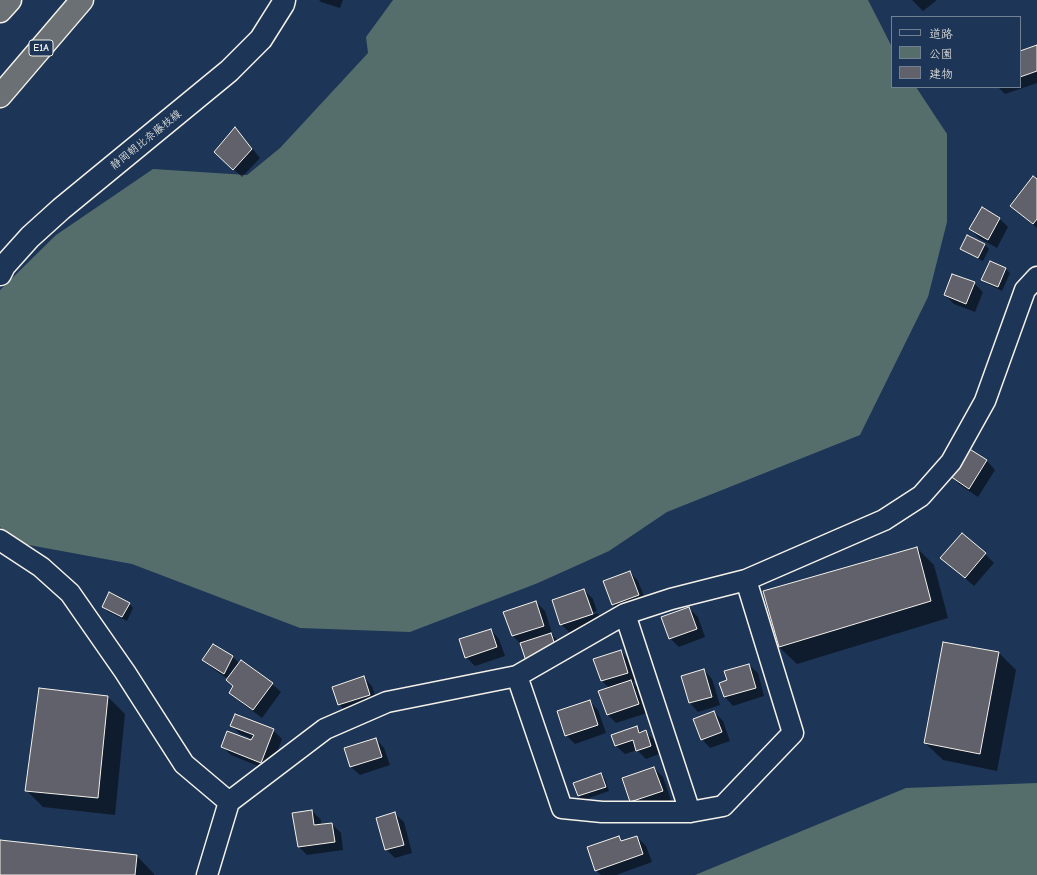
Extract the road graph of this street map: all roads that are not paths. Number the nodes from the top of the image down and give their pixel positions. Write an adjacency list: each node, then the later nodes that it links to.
1 (10, 0): 4 (highway)
2 (82, 0): 5 (highway, E1A)
3 (284, 0): 6 (main road, 静岡朝比奈藤枝線)
4 (0, 11)
5 (0, 96)
6 (0, 274)
7 (1037, 277): 9 (street)
8 (0, 540): 12 (street)
9 (746, 580): 10 (street); 13 (street)
10 (625, 614): 11 (street); 13 (street)
11 (517, 676): 12 (street); 13 (street)
12 (229, 802): 14 (street)
13 (690, 812)
14 (207, 875)

